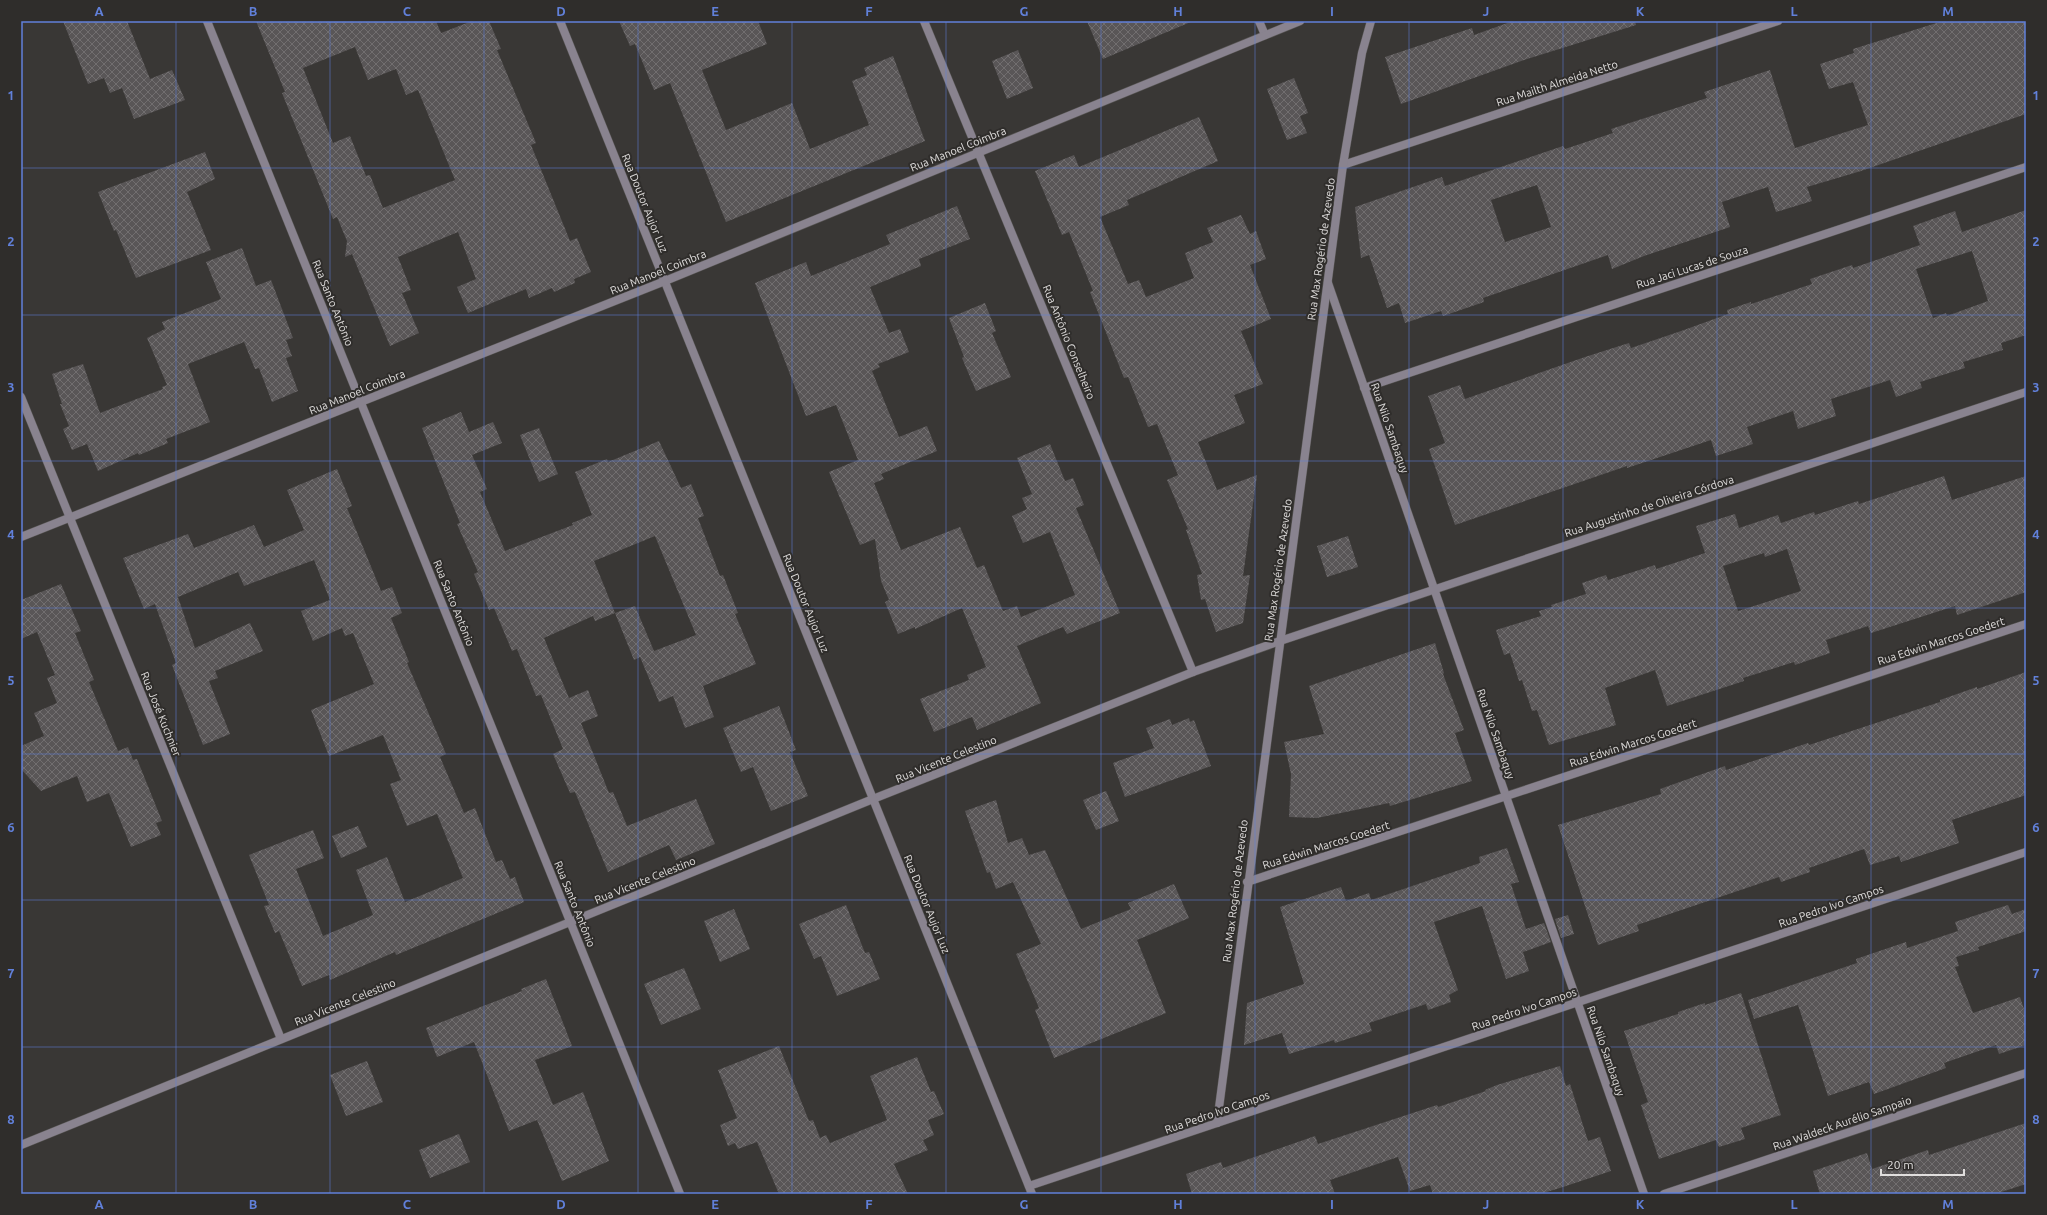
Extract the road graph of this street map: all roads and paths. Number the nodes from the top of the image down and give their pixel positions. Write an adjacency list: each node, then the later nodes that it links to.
1 (207, 21): 17 (street, Rua Santo Antônio)
2 (560, 21): 12 (street, Rua Doutor Aujor Luz)
3 (924, 21): 9 (street, Rua Antônio Conselheiro)
4 (1259, 21): 8 (street)
5 (1300, 21): 8 (street, Rua Manoel Coimbra)
6 (1371, 21): 10 (street, Rua Max Rogério de Azevedo)
7 (1778, 21): 10 (street, Rua Mailth Almeida Netto)
8 (1265, 35): 9 (street, Rua Manoel Coimbra)
9 (978, 153): 12 (street, Rua Manoel Coimbra); 23 (street, Rua Antônio Conselheiro)
10 (1343, 165): 13 (street, Rua Max Rogério de Azevedo)
11 (2026, 167): 14 (street, Rua Jaci Lucas de Souza)
12 (665, 281): 17 (street, Rua Manoel Coimbra); 25 (street, Rua Doutor Aujor Luz)
13 (1328, 281): 14 (street, Rua Nilo Sambaquy); 22 (street, Rua Max Rogério de Azevedo)
14 (1364, 388): 20 (street, Rua Nilo Sambaquy)
15 (2026, 392): 20 (street, Rua Augustinho de Oliveira Córdova)
16 (21, 397): 18 (street, Rua José Kuchnier)
17 (361, 402): 18 (street, Rua Manoel Coimbra); 28 (street, Rua Santo Antônio)
18 (70, 517): 19 (street, Rua Manoel Coimbra); 30 (street, Rua José Kuchnier)
19 (21, 537)
20 (1434, 589): 22 (street, Rua Augustinho de Oliveira Córdova); 24 (street, Rua Nilo Sambaquy)
21 (2026, 624): 24 (street, Rua Edwin Marcos Goedert)
22 (1280, 641): 23 (street, Rua Vicente Celestino); 27 (street, Rua Max Rogério de Azevedo)
23 (1193, 672): 25 (street, Rua Vicente Celestino)
24 (1506, 797): 27 (street, Rua Edwin Marcos Goedert); 29 (street, Rua Nilo Sambaquy)
25 (873, 799): 28 (street, Rua Vicente Celestino); 34 (street, Rua Doutor Aujor Luz)
26 (2026, 852): 29 (street, Rua Pedro Ivo Campos)
27 (1247, 882): 32 (street, Rua Max Rogério de Azevedo)
28 (571, 922): 30 (street, Rua Vicente Celestino); 35 (street, Rua Santo Antônio)
29 (1578, 1002): 32 (street, Rua Pedro Ivo Campos); 36 (street, Rua Nilo Sambaquy)
30 (281, 1039): 33 (street, Rua Vicente Celestino)
31 (2026, 1073): 37 (street, Rua Waldeck Aurélio Sampaio)
32 (1217, 1124): 34 (street, Rua Pedro Ivo Campos)
33 (21, 1145)
34 (1030, 1190)
35 (680, 1194)
36 (1644, 1194)
37 (1664, 1194)

